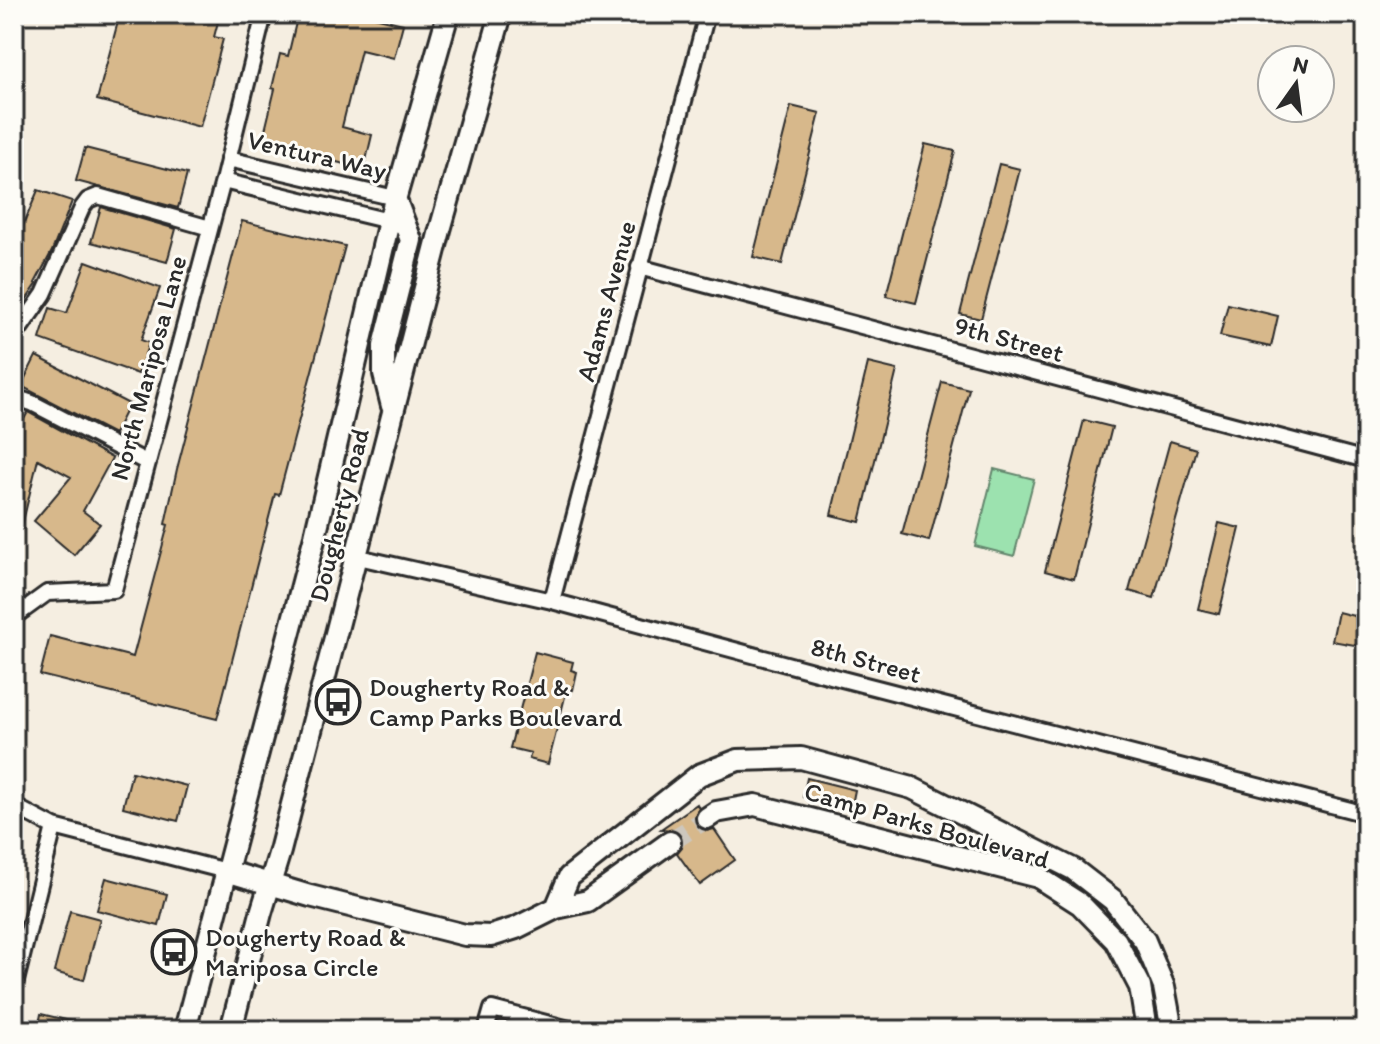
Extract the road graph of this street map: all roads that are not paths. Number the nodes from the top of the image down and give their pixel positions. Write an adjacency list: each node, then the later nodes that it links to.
1 (264, 14): 5 (street, North Mariposa Lane)
2 (448, 14): 7 (main road, Dougherty Road)
3 (501, 14): 13 (main road, Dougherty Road)
4 (707, 14): 10 (street, Adams Avenue)
5 (228, 159): 6 (street, North Mariposa Lane); 7 (street, Ventura Way)
6 (223, 181): 8 (street, Ventura Way); 9 (street, North Mariposa Lane)
7 (395, 198): 8 (main road, Dougherty Road); 13 (main road)
8 (389, 221): 24 (main road, Dougherty Road)
9 (210, 228): 11 (street); 15 (street, North Mariposa Lane)
10 (639, 267): 14 (street, 9th Street); 17 (street, Adams Avenue)
11 (14, 337)
12 (14, 397): 15 (street)
13 (392, 410): 16 (main road, Dougherty Road)
14 (1366, 460)
15 (148, 463): 18 (street, North Mariposa Lane)
16 (354, 556): 17 (street, 8th Street); 25 (main road, Dougherty Road)
17 (552, 601): 20 (street, 8th Street)
18 (14, 617)
19 (14, 806): 22 (street)
20 (1366, 814)
21 (707, 818): 32 (main road, Camp Parks Boulevard)
22 (54, 827): 24 (street); 27 (street)
23 (670, 842): 26 (main road)
24 (226, 871): 25 (main road); 28 (main road, Dougherty Road)
25 (270, 884): 26 (main road); 29 (main road, Dougherty Road)
26 (556, 908): 33 (main road, Camp Parks Boulevard)
27 (14, 989)
28 (185, 1030)
29 (231, 1030)
30 (486, 1030): 31 (street)
31 (573, 1030)
32 (1147, 1030)
33 (1172, 1030)

